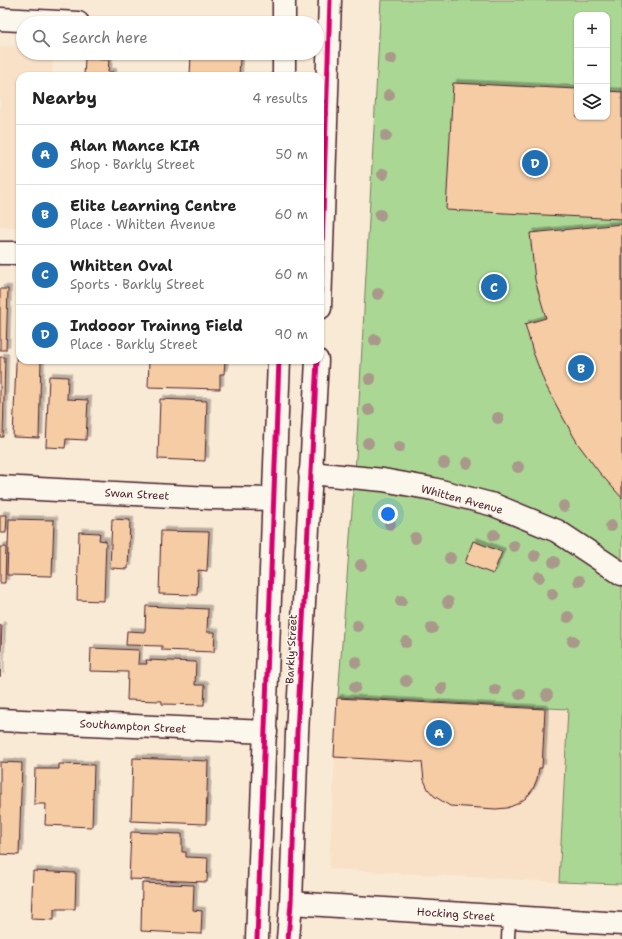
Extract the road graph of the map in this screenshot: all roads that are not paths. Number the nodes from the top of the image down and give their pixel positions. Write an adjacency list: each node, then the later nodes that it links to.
1 (284, 0): 3 (street)
2 (330, 0): 8 (street)
3 (284, 16)
4 (0, 19): 5 (street)
5 (16, 20)
6 (284, 60): 7 (street)
7 (284, 72)
8 (324, 179)
9 (0, 252): 10 (street)
10 (16, 254)
11 (278, 364): 13 (street, Barkly Street)
12 (317, 364): 14 (street, Barkly Street)
13 (275, 471): 14 (street, Whitten Avenue); 16 (street, Barkly Street)
14 (310, 473): 17 (street, Barkly Street); 18 (street, Whitten Avenue)
15 (0, 487): 16 (street, Swan Street)
16 (274, 499): 17 (street, Swan Street); 20 (street, Barkly Street)
17 (309, 499): 21 (street, Barkly Street)
18 (622, 574)
19 (0, 720): 20 (street, Southampton Street)
20 (266, 732): 21 (street, Southampton Street); 22 (street, Barkly Street)
21 (297, 734): 23 (street, Barkly Street)
22 (259, 902): 23 (street, Hocking Street); 26 (street, Barkly Street)
23 (291, 903): 25 (street, Hocking Street); 27 (street, Barkly Street)
24 (622, 924): 25 (street, Hocking Street)
25 (508, 928)
26 (257, 939)
27 (288, 939)

